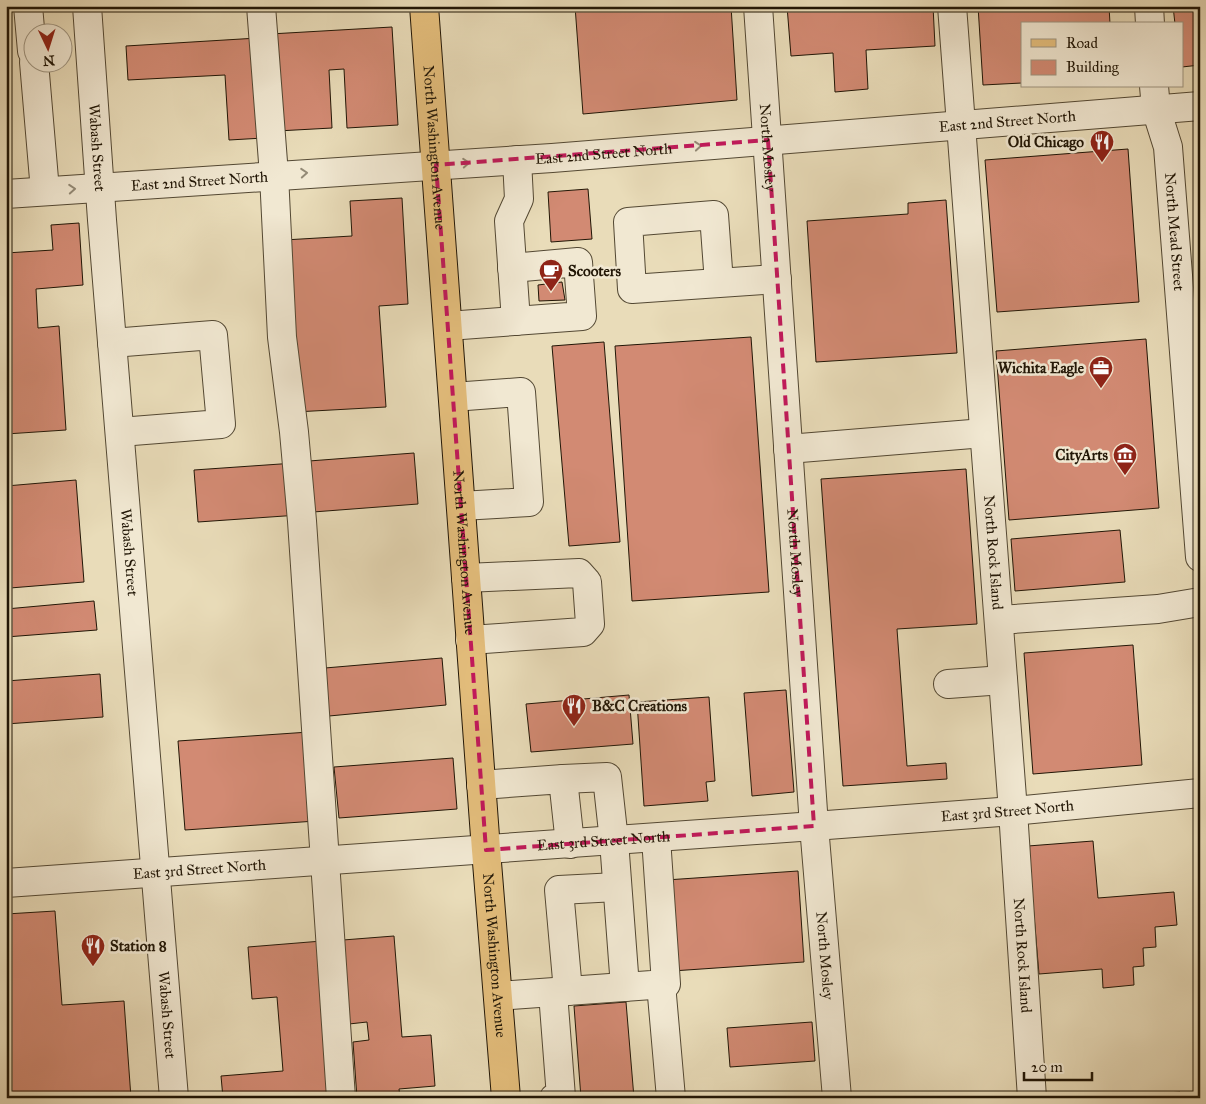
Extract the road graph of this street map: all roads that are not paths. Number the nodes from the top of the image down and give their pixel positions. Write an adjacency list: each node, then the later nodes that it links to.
1 (28, 6): 8 (street)
2 (87, 6): 18 (street, Wabash Street)
3 (261, 6): 17 (street)
4 (424, 6): 16 (main road, North Washington Avenue)
5 (758, 6): 14 (street, North Mosley)
6 (952, 6): 13 (street, North Rock Island)
7 (1149, 6): 9 (street)
8 (29, 22)
9 (1150, 22)
10 (35, 72): 19 (street)
11 (1155, 98): 12 (street, East 2nd Street North); 13 (street, East 2nd Street North); 31 (street, North Mead Street)
12 (1200, 106)
13 (961, 125): 14 (street, East 2nd Street North); 29 (street, North Rock Island)
14 (768, 140): 15 (street, East 2nd Street North, one-way to 14); 22 (street, North Mosley)
15 (517, 160): 16 (street, East 2nd Street North, one-way to 15); 21 (street)
16 (436, 165): 17 (street, East 2nd Street North, one-way to 16); 25 (main road, North Washington Avenue)
17 (274, 175): 18 (street, East 2nd Street North); 49 (street)
18 (100, 186): 19 (street, East 2nd Street North, one-way to 18); 26 (street, Wabash Street)
19 (45, 190): 20 (street, East 2nd Street North)
20 (6, 194)
21 (512, 268): 24 (street); 24 (street)
22 (777, 279): 23 (street); 30 (street, North Mosley)
23 (719, 283)
24 (516, 321): 25 (street)
25 (448, 326): 27 (main road, North Washington Avenue)
26 (112, 342): 28 (street, Wabash Street); 28 (street)
27 (453, 396): 32 (main road, North Washington Avenue); 32 (street)
28 (120, 432): 50 (street, Wabash Street)
29 (984, 433): 30 (street); 36 (street, North Rock Island)
30 (788, 449): 44 (street, North Mosley)
31 (1197, 478): 33 (street, North Mead Street)
32 (461, 506): 34 (main road, North Washington Avenue)
33 (1200, 557)
34 (466, 578): 37 (main road, North Washington Avenue); 37 (street)
35 (1200, 602): 36 (street)
36 (999, 620): 38 (street, North Rock Island)
37 (470, 640): 41 (main road, North Washington Avenue)
38 (1003, 680): 39 (street); 43 (street, North Rock Island)
39 (948, 684)
40 (563, 779): 41 (street); 46 (street); 47 (street)
41 (481, 785): 48 (main road, North Washington Avenue)
42 (1200, 793): 43 (street, East 3rd Street North)
43 (1013, 811): 44 (street, East 3rd Street North); 63 (street, North Rock Island)
44 (814, 826): 45 (street, East 3rd Street North); 62 (street, North Mosley)
45 (656, 838): 46 (street, East 3rd Street North); 53 (street)
46 (614, 841): 47 (street, East 3rd Street North); 52 (street)
47 (570, 844): 48 (street, East 3rd Street North)
48 (486, 850): 49 (street, East 3rd Street North); 56 (main road, North Washington Avenue)
49 (326, 861): 50 (street, East 3rd Street North); 58 (street)
50 (156, 873): 51 (street, East 3rd Street North); 57 (street, Wabash Street)
51 (6, 883)
52 (617, 887): 54 (street); 55 (street)
53 (661, 984): 54 (street); 61 (street)
54 (625, 987): 55 (street)
55 (561, 992): 56 (street); 60 (street)
56 (498, 996): 59 (main road, North Washington Avenue)
57 (174, 1098)
58 (341, 1098)
59 (506, 1098)
60 (554, 1098)
61 (671, 1098)
62 (837, 1098)
63 (1032, 1098)

